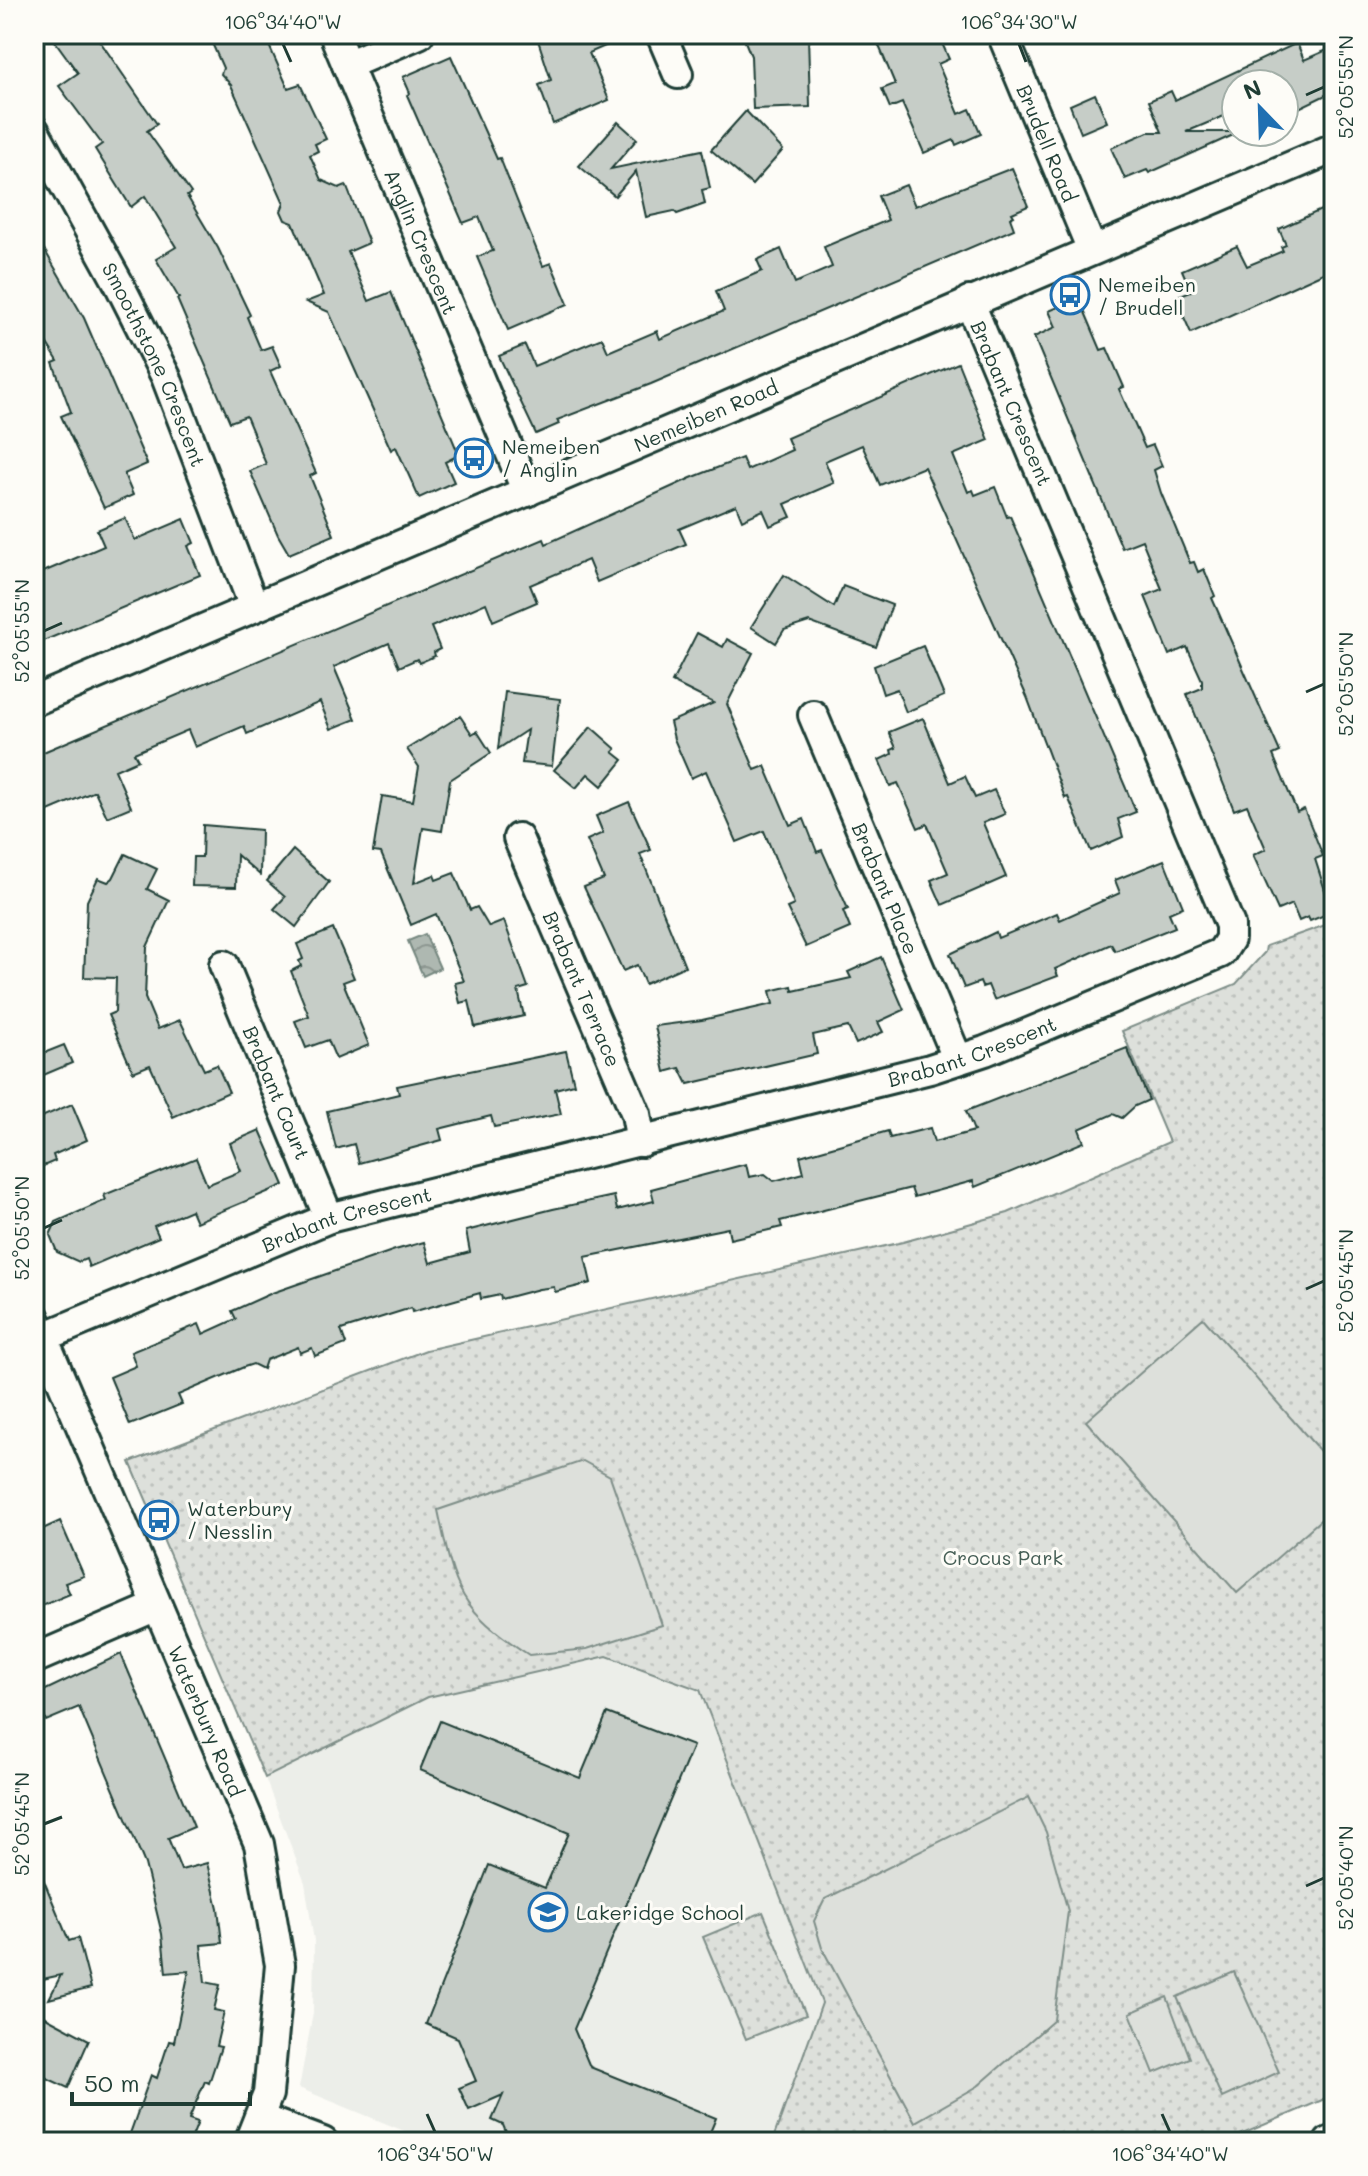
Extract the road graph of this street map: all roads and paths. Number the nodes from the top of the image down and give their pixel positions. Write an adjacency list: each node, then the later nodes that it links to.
1 (334, 34): 5 (street, Anglin Crescent)
2 (419, 34): 5 (street)
3 (661, 34): 6 (street)
4 (1002, 34): 9 (street, Brudell Road)
5 (347, 65): 11 (street, Anglin Crescent)
6 (678, 74)
7 (34, 130): 12 (street, Smoothstone Crescent)
8 (1334, 148): 9 (street, Nemeiben Road)
9 (1092, 250): 10 (street, Nemeiben Road)
10 (969, 301): 11 (street, Nemeiben Road); 17 (street, Brabant Crescent)
11 (527, 492): 12 (street, Nemeiben Road)
12 (254, 607): 13 (street, Nemeiben Road)
13 (34, 701)
14 (813, 715): 17 (street, Brabant Place)
15 (518, 838): 18 (street, Brabant Terrace)
16 (224, 965): 19 (street, Brabant Court)
17 (958, 1060): 18 (street, Brabant Crescent)
18 (641, 1142): 19 (street, Brabant Crescent)
19 (329, 1218): 20 (street, Brabant Crescent)
20 (37, 1331): 21 (street, Waterbury Road)
21 (157, 1606): 22 (street); 23 (street, Waterbury Road)
22 (34, 1659)
23 (254, 2130): 24 (street)
24 (323, 2142)

